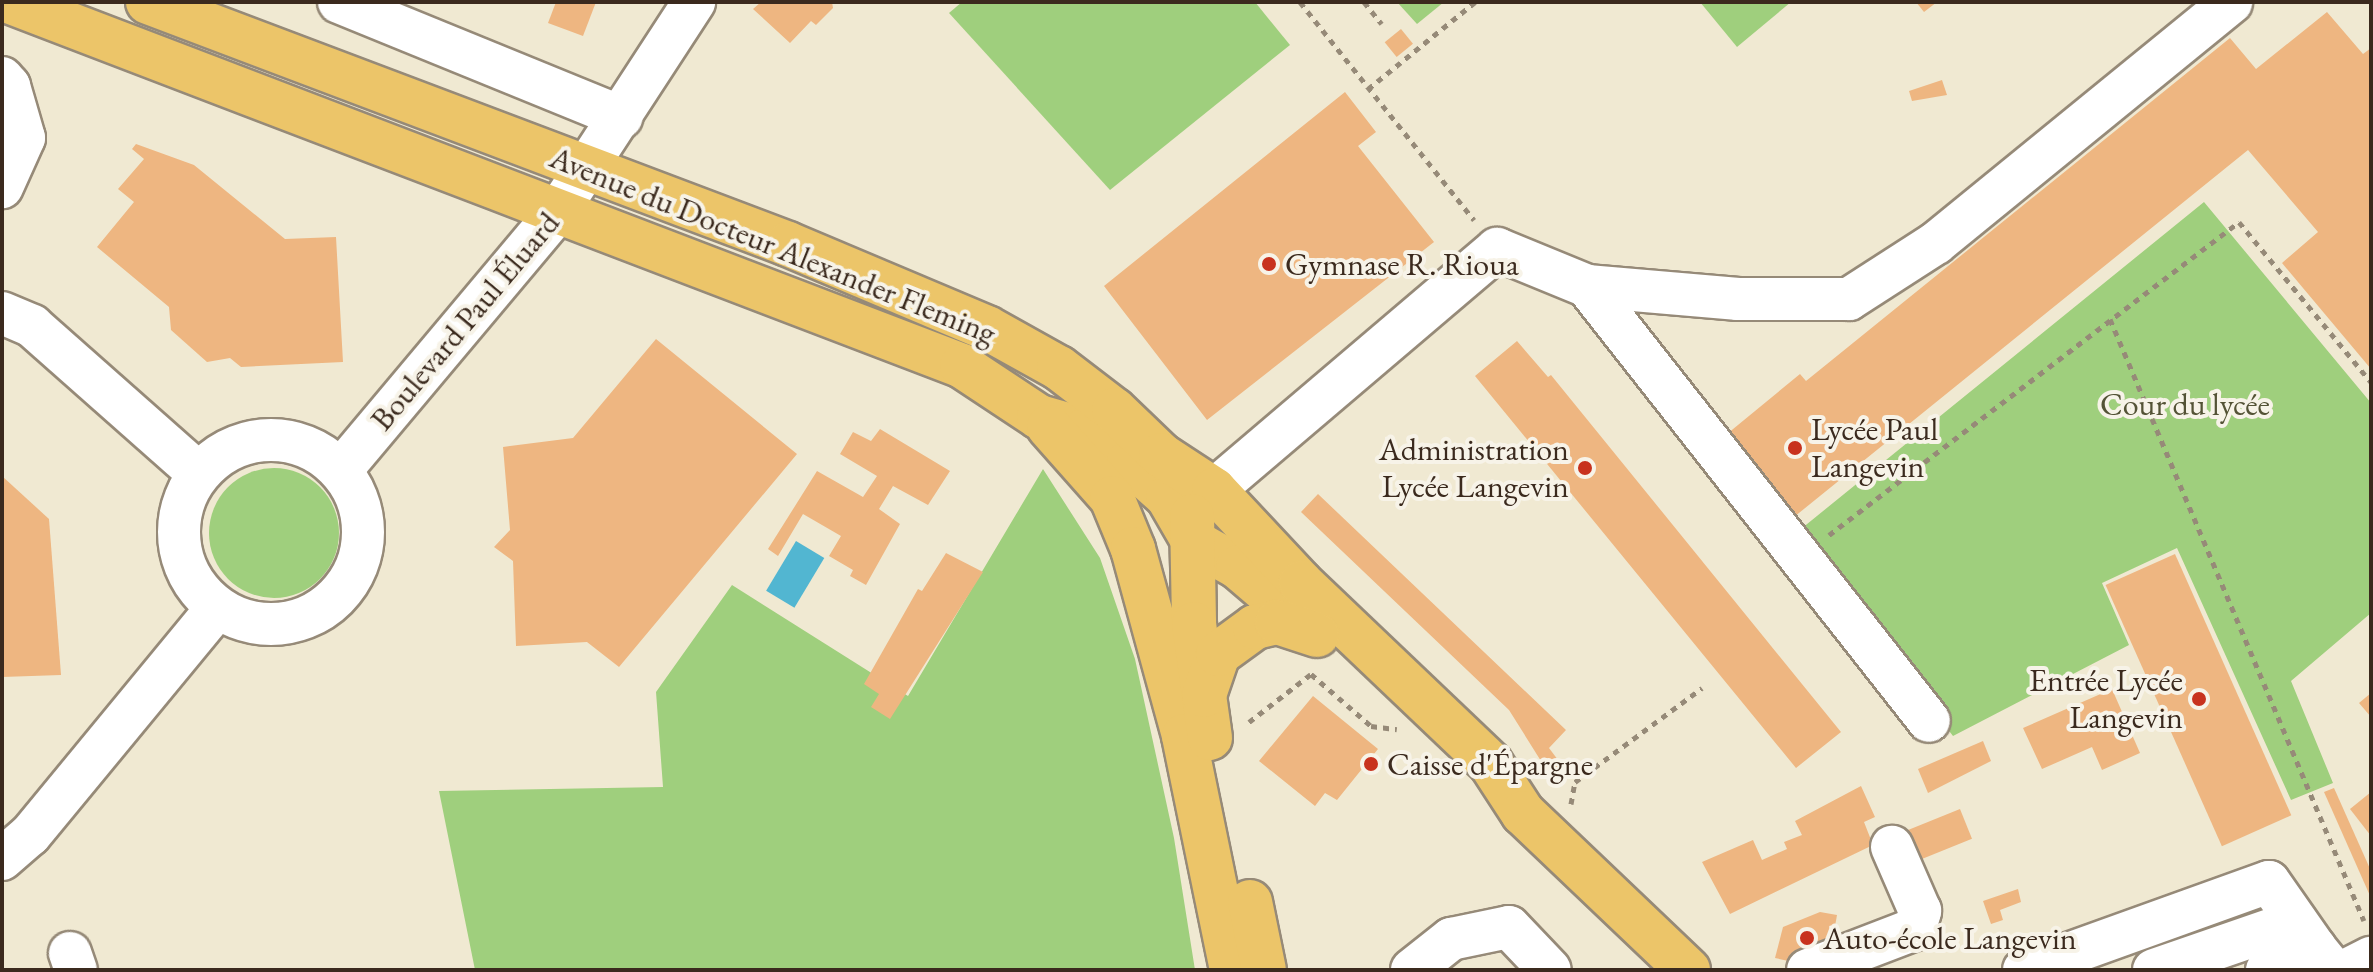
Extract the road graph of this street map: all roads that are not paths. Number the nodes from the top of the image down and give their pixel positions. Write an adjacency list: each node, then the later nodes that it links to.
1 (11, 2): 10 (main road, Avenue du Docteur Alexander Fleming)
2 (148, 2): 8 (main road, Avenue du Docteur Alexander Fleming)
3 (339, 2): 7 (street)
4 (694, 2): 7 (street, Boulevard Paul Éluard)
5 (2231, 2): 11 (street)
6 (2, 78): 9 (street)
7 (621, 117): 8 (street, Boulevard Paul Éluard)
8 (585, 169): 10 (street, Boulevard Paul Éluard); 14 (main road, Avenue du Docteur Alexander Fleming)
9 (2, 187)
10 (556, 214): 13 (main road, Avenue du Docteur Alexander Fleming); 15 (street, Boulevard Paul Éluard)
11 (1587, 286): 17 (street); 24 (street)
12 (2, 313): 16 (street)
13 (1039, 417): 18 (main road, Avenue du Docteur Alexander Fleming); 20 (main road)
14 (1161, 455): 17 (main road, Avenue du Docteur Alexander Fleming); 18 (main road)
15 (341, 470): 16 (street); 21 (street)
16 (198, 473): 21 (street)
17 (1214, 490): 19 (main road, Avenue du Docteur Alexander Fleming)
18 (1194, 542): 19 (main road); 20 (main road); 22 (main road, Avenue du Docteur Alexander Fleming); 23 (main road)
19 (1268, 551): 25 (main road, Avenue du Docteur Alexander Fleming)
20 (1149, 603): 31 (main road)
21 (216, 609): 26 (street)
22 (1319, 636): 23 (main road); 25 (main road, Avenue du Docteur Alexander Fleming)
23 (1204, 695): 32 (main road)
24 (1929, 721)
25 (1523, 813): 35 (main road, Avenue du Docteur Alexander Fleming)
26 (16, 847): 28 (street)
27 (1892, 847): 36 (street)
28 (2, 892)
29 (2322, 952): 30 (street); 37 (street); 38 (street); 39 (street)
30 (2371, 958)
31 (1232, 970)
32 (1264, 970)
33 (1412, 970): 34 (street)
34 (1550, 970)
35 (1688, 970)
36 (1808, 970)
37 (2024, 970)
38 (2154, 970)
39 (2267, 970)

